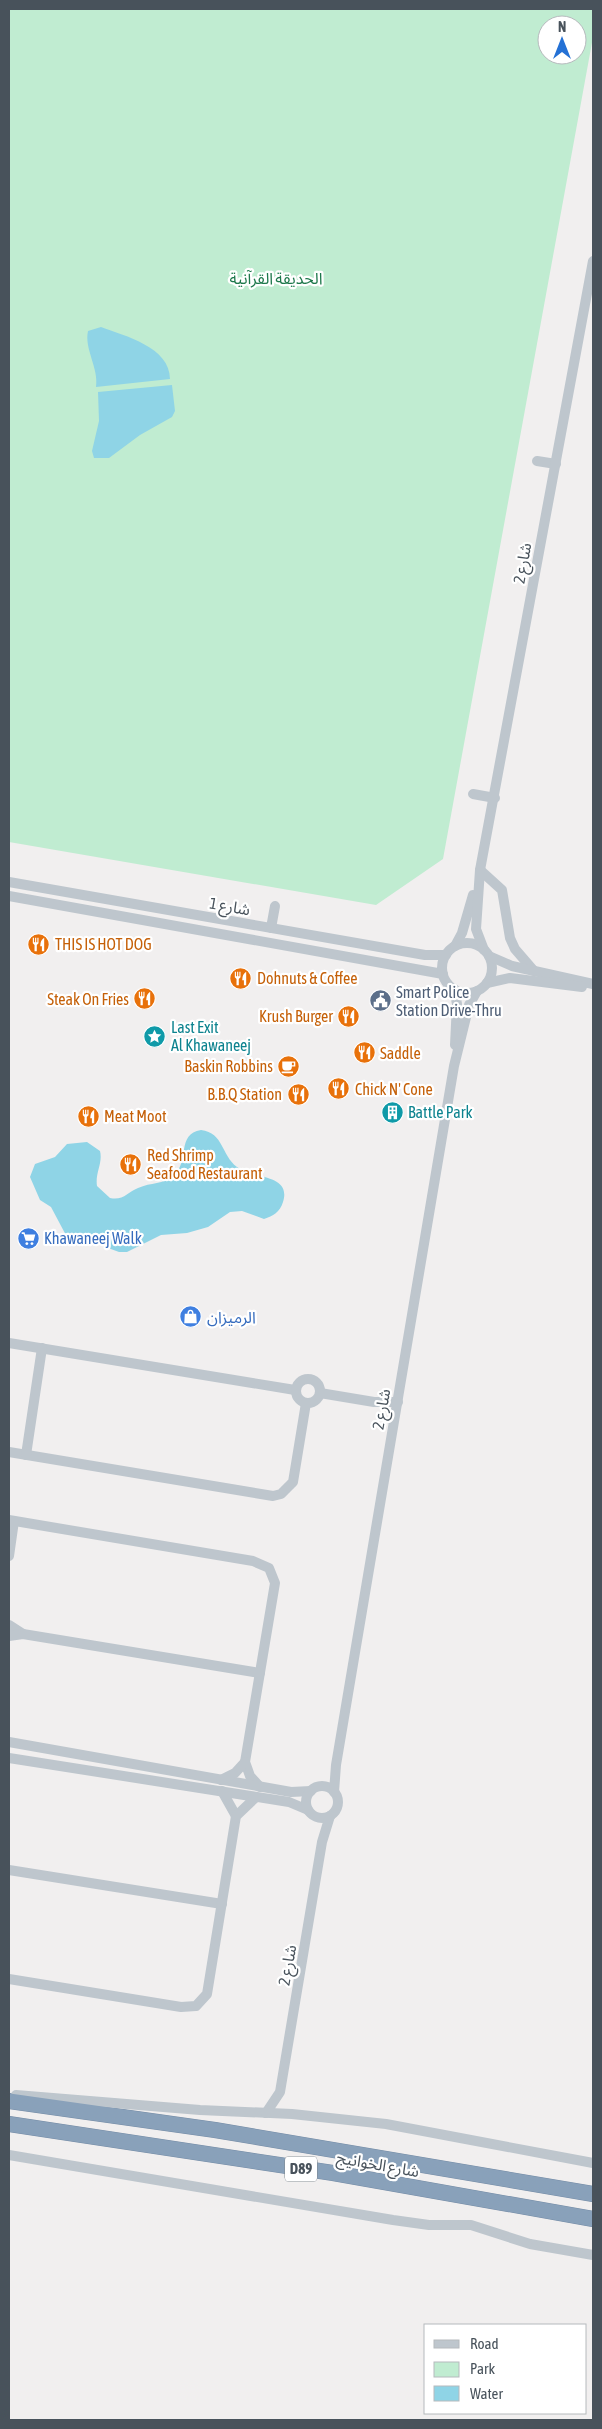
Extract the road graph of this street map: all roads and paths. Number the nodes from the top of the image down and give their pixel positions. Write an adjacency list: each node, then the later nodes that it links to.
1 (593, 261): 3 (street, شارع 2)
2 (536, 460): 3 (street)
3 (556, 464): 5 (street, شارع 2)
4 (473, 794): 5 (street)
5 (494, 798): 6 (street, شارع 2)
6 (480, 870): 11 (street, شارع 2); 12 (street, شارع 2); 14 (street)
7 (9, 882): 10 (street, شارع 1)
8 (9, 896): 15 (street, شارع 1)
9 (275, 906): 10 (street)
10 (271, 928): 13 (street, شارع 1)
11 (455, 946): 12 (street); 13 (street)
12 (487, 953): 14 (street); 16 (street)
13 (446, 954): 15 (street)
14 (534, 971): 17 (street)
15 (443, 974): 19 (street)
16 (487, 982): 18 (street); 20 (street)
17 (593, 984)
18 (593, 988)
19 (454, 989): 20 (street); 21 (street, شارع 2)
20 (477, 991): 21 (street, شارع 2)
21 (456, 1059): 27 (street, شارع 2)
22 (9, 1342): 23 (street)
23 (42, 1348): 24 (street); 29 (street)
24 (296, 1390): 25 (street); 26 (street)
25 (320, 1393): 26 (street); 27 (street)
26 (306, 1403): 29 (street)
27 (397, 1406): 39 (street, شارع 2)
28 (9, 1452): 29 (street)
29 (26, 1455)
30 (12, 1521): 31 (street); 35 (street)
31 (9, 1556)
32 (9, 1626): 33 (street); 34 (street)
33 (9, 1634): 34 (street)
34 (23, 1634): 35 (street)
35 (260, 1673): 38 (street)
36 (9, 1742): 40 (street)
37 (9, 1758): 42 (street)
38 (245, 1762): 40 (street); 43 (street)
39 (336, 1765): 41 (street, شارع 2); 44 (street, شارع 2)
40 (221, 1780): 43 (street)
41 (315, 1789): 43 (street); 44 (street); 45 (street)
42 (222, 1791): 43 (street); 46 (street)
43 (258, 1792): 45 (street); 46 (street)
44 (334, 1792): 47 (street)
45 (311, 1813): 47 (street); 48 (street, شارع 2)
46 (236, 1816): 50 (street)
47 (330, 1816): 48 (street, شارع 2)
48 (322, 1842): 52 (street, شارع 2)
49 (9, 1870): 50 (street)
50 (222, 1904): 51 (street)
51 (9, 1979)
52 (280, 2092): 55 (street, شارع 2); 56 (street)
53 (9, 2095): 55 (street)
54 (9, 2101): 60 (highway, شارع الخوانيج / D89)
55 (266, 2113): 56 (street)
56 (292, 2114): 59 (street)
57 (9, 2124): 61 (highway, شارع الخوانيج / D89)
58 (9, 2155): 62 (street)
59 (593, 2162)
60 (593, 2194)
61 (593, 2219)
62 (593, 2255)

